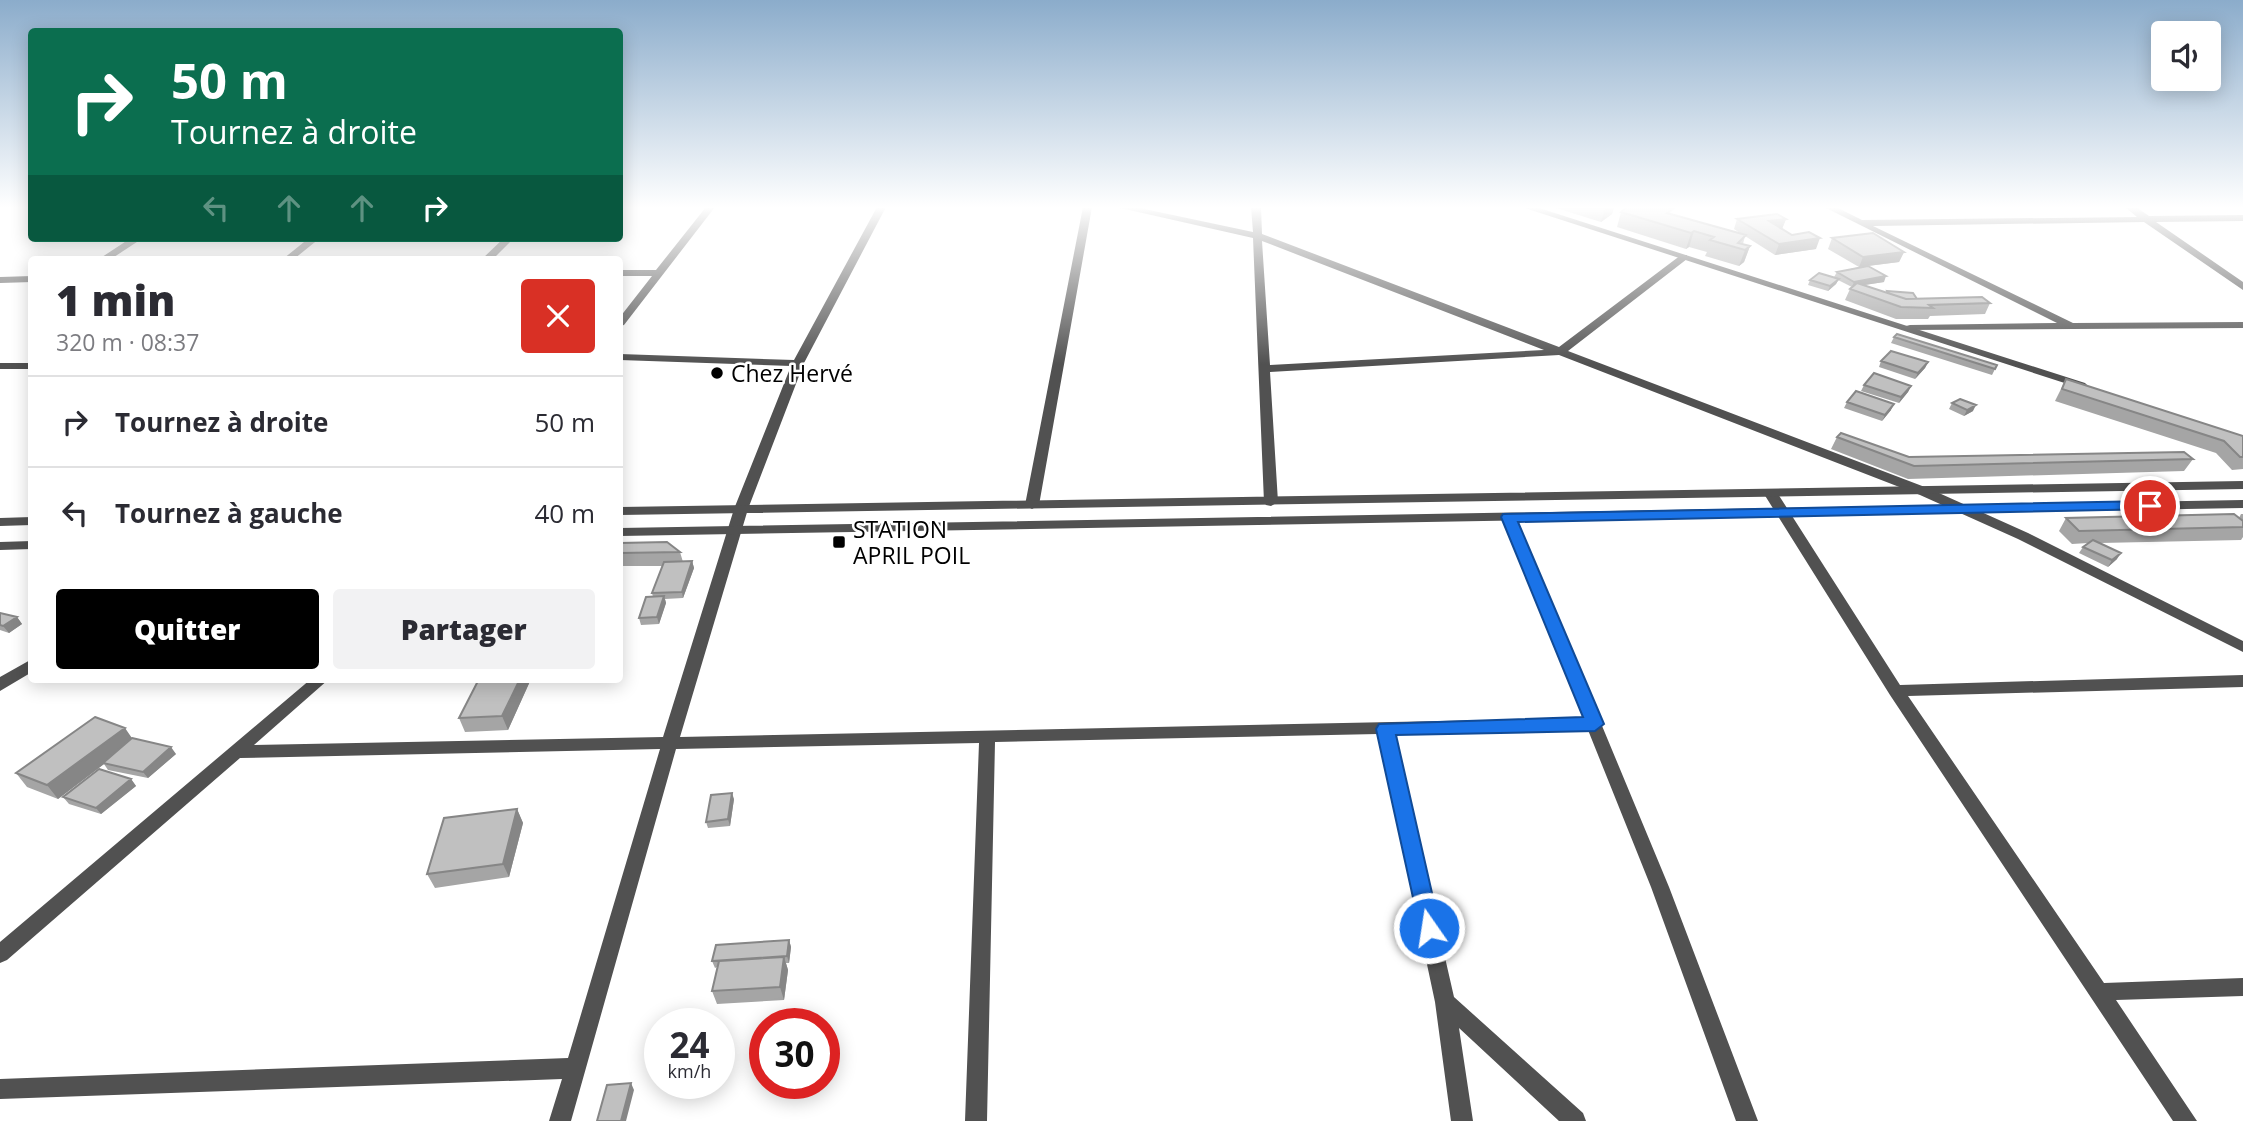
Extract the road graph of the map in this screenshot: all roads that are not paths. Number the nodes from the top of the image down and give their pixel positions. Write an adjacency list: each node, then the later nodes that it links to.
1 (669, 259): 11 (street)
2 (853, 259): 21 (street)
3 (1078, 259): 31 (street)
4 (1260, 259): 24 (street)
5 (1319, 259): 19 (street)
6 (1681, 259): 19 (street)
7 (1691, 259): 18 (street)
8 (1934, 259): 17 (street)
9 (2203, 259): 14 (street)
10 (623, 273): 11 (street)
11 (658, 273): 15 (street)
12 (28, 279): 13 (street)
13 (0, 280)
14 (2243, 287)
15 (623, 319)
16 (2243, 325): 17 (street)
17 (2071, 326): 18 (street)
18 (1910, 328): 25 (street)
19 (1560, 352): 24 (street); 27 (street)
20 (623, 356): 21 (street)
21 (798, 363): 32 (street)
22 (0, 366): 23 (street)
23 (28, 366)
24 (1264, 369): 29 (street)
25 (2095, 389)
26 (2243, 485): 27 (street)
27 (1925, 492): 28 (street); 33 (street)
28 (1771, 494): 29 (street); 35 (street)
29 (1270, 502): 31 (street)
30 (2243, 504): 33 (street)
31 (1032, 505): 32 (street)
32 (741, 509): 34 (street); 39 (street)
33 (1966, 509): 35 (street); 43 (street)
34 (623, 511)
35 (1782, 512): 36 (street); 48 (street)
36 (1509, 517): 39 (street); 49 (street)
37 (28, 521): 38 (street)
38 (0, 522)
39 (736, 529): 40 (street); 52 (street)
40 (623, 532)
41 (28, 545): 42 (street)
42 (0, 546)
43 (2243, 648)
44 (28, 667): 47 (street)
45 (2243, 681): 48 (street)
46 (316, 683): 53 (street)
47 (0, 685)
48 (1896, 691): 56 (street)
49 (1595, 724): 50 (street); 64 (street)
50 (1385, 729): 51 (street); 57 (street)
51 (987, 737): 52 (street); 61 (street)
52 (673, 741): 53 (street); 58 (street)
53 (237, 752): 54 (street)
54 (0, 954)
55 (2243, 987): 56 (street)
56 (2102, 992): 65 (street)
57 (1445, 1002): 62 (street); 63 (street)
58 (576, 1068): 59 (street); 60 (street)
59 (0, 1089)
60 (560, 1121)
61 (976, 1121)
62 (1462, 1121)
63 (1575, 1121)
64 (1747, 1121)
65 (2186, 1121)

